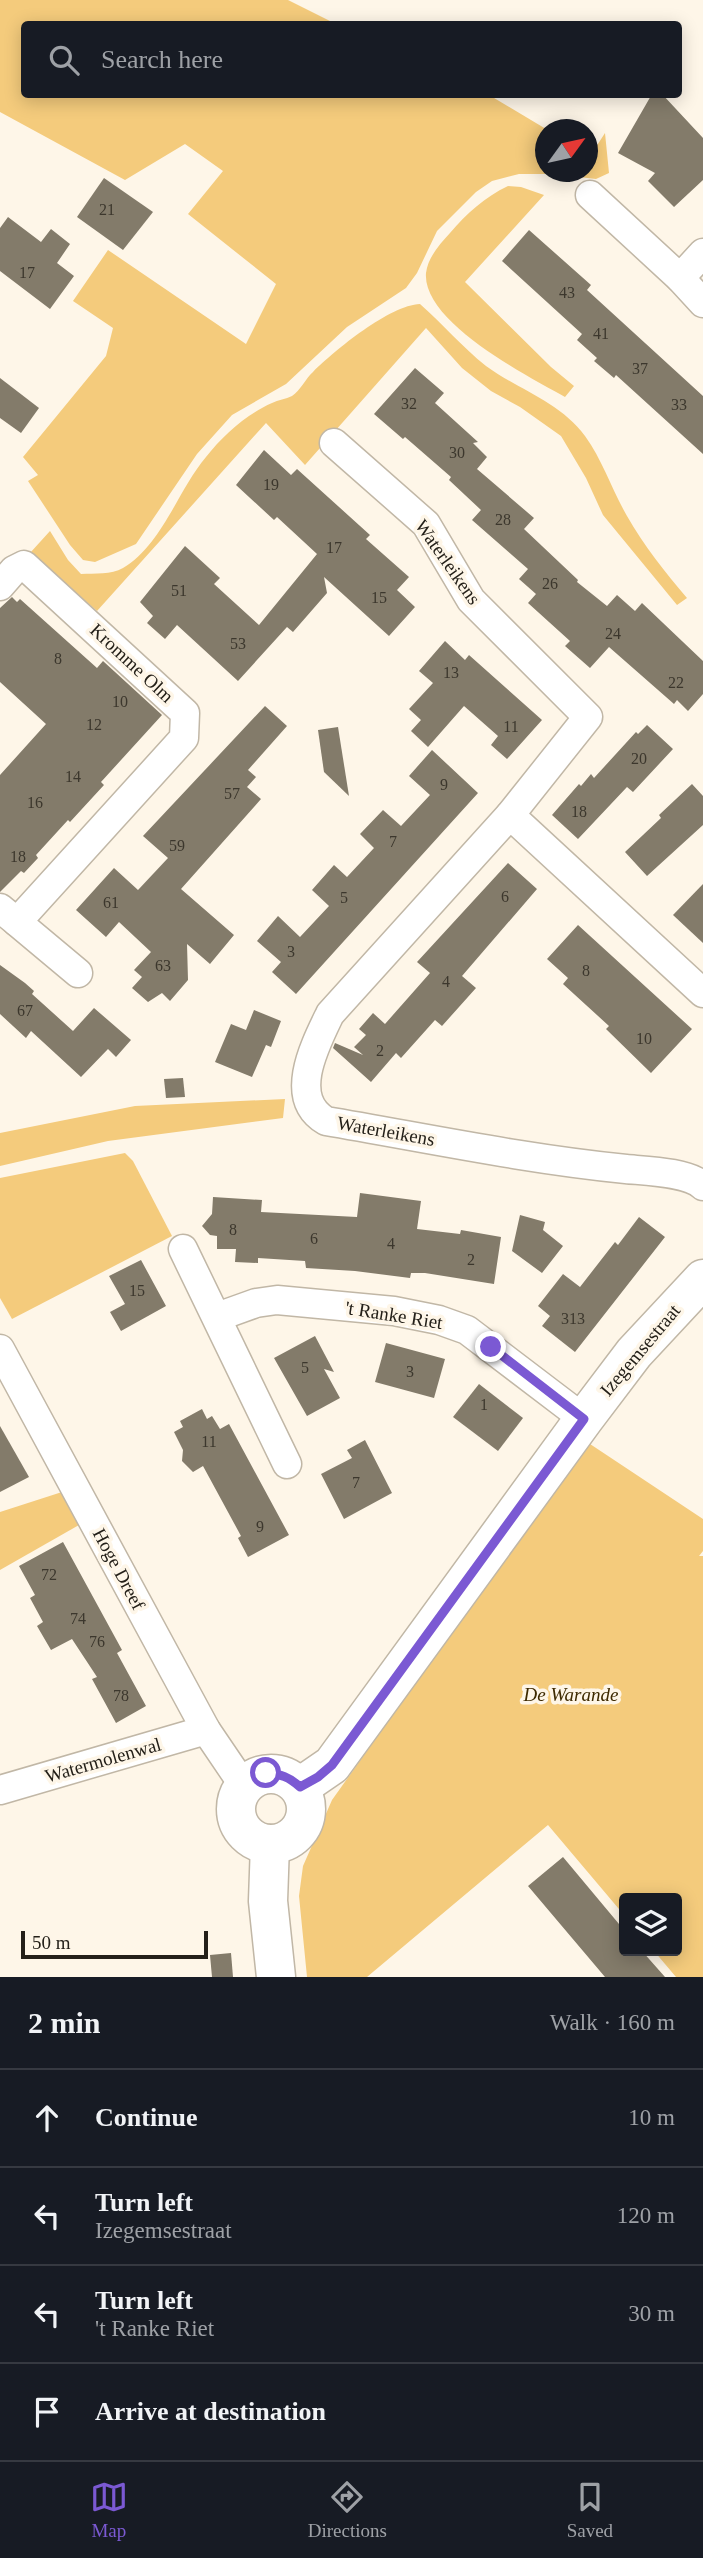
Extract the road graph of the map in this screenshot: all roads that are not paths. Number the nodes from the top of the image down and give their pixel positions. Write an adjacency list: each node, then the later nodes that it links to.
1 (590, 195): 3 (street)
2 (703, 253): 3 (street)
3 (680, 278): 4 (street)
4 (703, 303)
5 (334, 443): 7 (street, Waterleikens)
6 (0, 586): 8 (street, Kromme Olm)
7 (510, 815): 10 (street); 11 (street, Waterleikens)
8 (9, 915): 9 (street, Kromme Olm)
9 (78, 973)
10 (703, 993)
11 (703, 1186)
12 (183, 1249): 14 (street)
13 (703, 1279): 16 (street, Izegemsestraat)
14 (217, 1317): 16 (street, 't Ranke Riet); 17 (street)
15 (0, 1349): 18 (street, Hoge Dreef)
16 (584, 1419): 20 (street, Izegemsestraat)
17 (287, 1464)
18 (206, 1730): 19 (street, Hoge Dreef); 21 (street, Watermolenwal)
19 (244, 1786): 20 (street); 22 (street)
20 (300, 1787): 22 (street)
21 (0, 1790)
22 (270, 1844): 23 (street)
23 (276, 1977)

